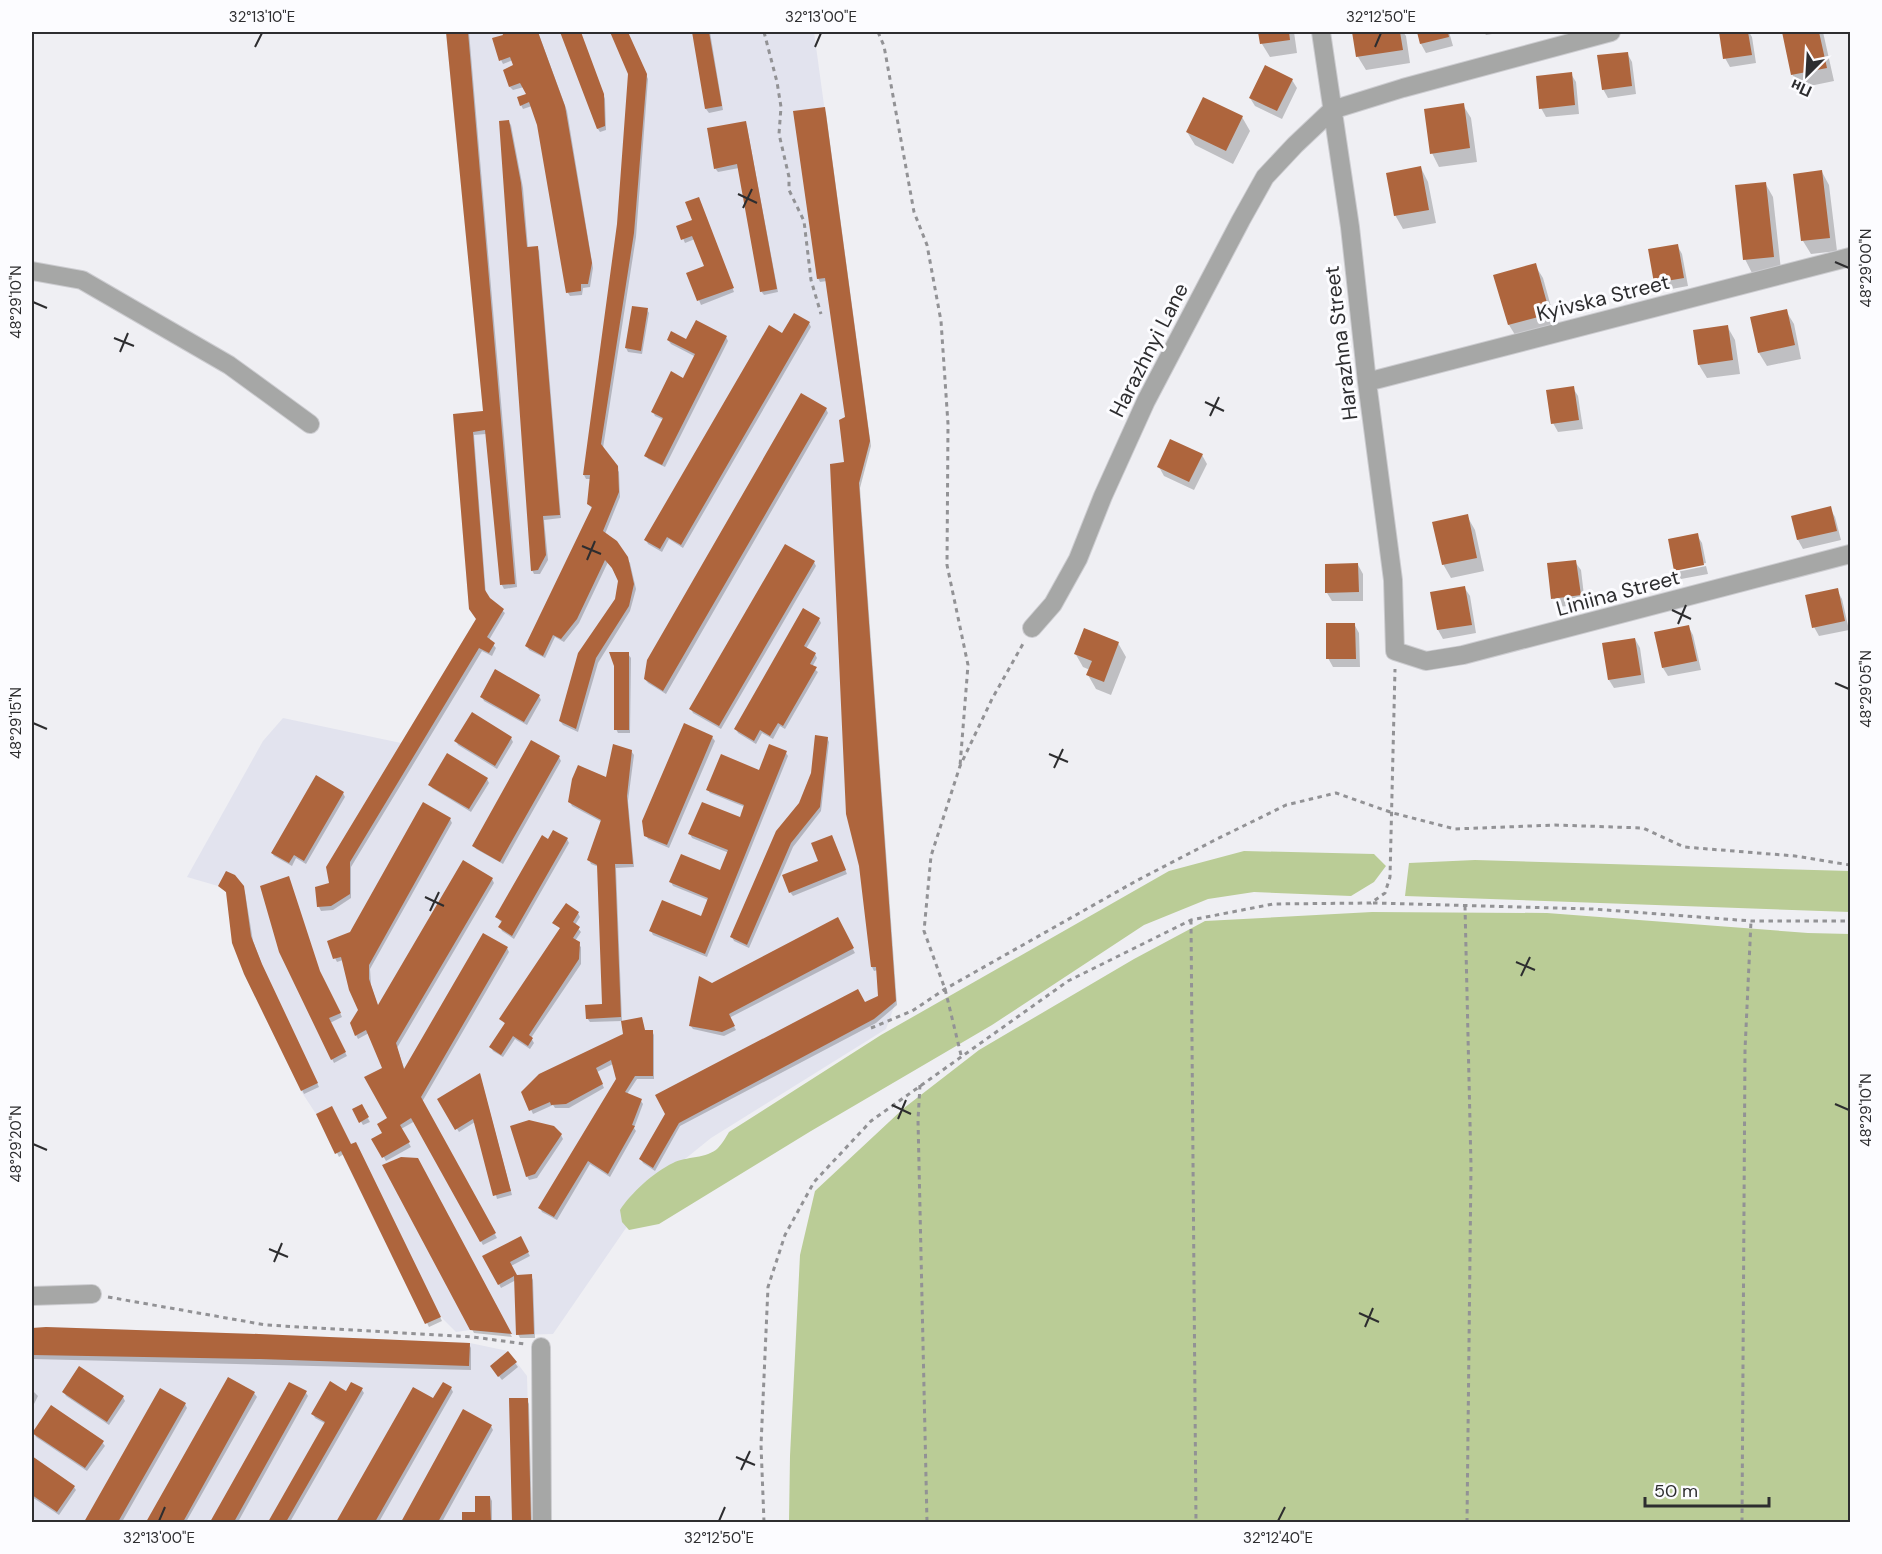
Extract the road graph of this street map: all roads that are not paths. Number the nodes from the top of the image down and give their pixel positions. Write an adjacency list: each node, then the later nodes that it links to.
1 (1321, 32): 3 (street, Harazhna Street)
2 (1611, 32): 3 (street)
3 (1332, 110): 6 (street, Harazhna Street); 9 (street, Harazhnyi Lane)
4 (1851, 257): 6 (street, Kyivska Street)
5 (32, 271): 7 (street)
6 (1367, 382): 10 (street, Harazhna Street)
7 (310, 424)
8 (1851, 554): 10 (street, Liniina Street)
9 (1032, 628)
10 (1395, 651)
11 (92, 1294): 12 (street)
12 (32, 1296)
13 (541, 1347): 14 (street)
14 (542, 1522)

